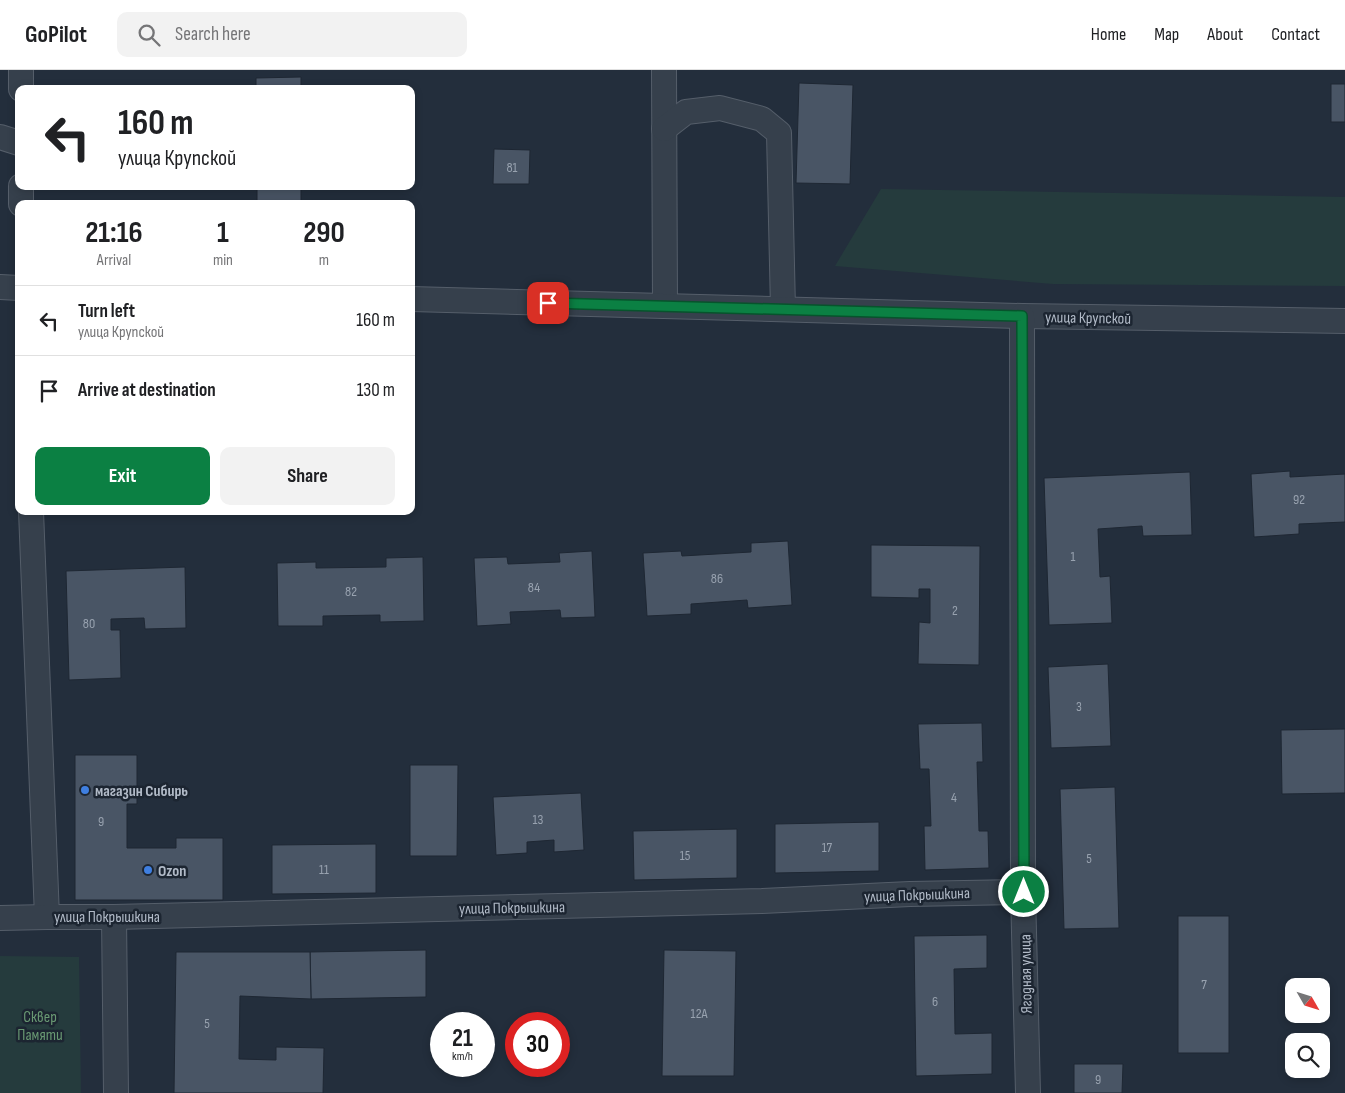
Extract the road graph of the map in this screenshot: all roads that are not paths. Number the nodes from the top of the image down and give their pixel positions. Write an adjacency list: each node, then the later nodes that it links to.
1 (21, 70): 3 (street)
2 (664, 70): 4 (street)
3 (21, 85)
4 (664, 129): 10 (street); 11 (street)
5 (0, 137): 6 (street)
6 (15, 142)
7 (0, 288): 8 (street)
8 (15, 288)
9 (415, 299): 10 (street, улица Крупской)
10 (665, 306): 11 (street, улица Крупской)
11 (784, 309): 12 (street, улица Крупской)
12 (1022, 316): 13 (street, улица Крупской); 15 (street, Ягодная улица)
13 (1345, 321)
14 (31, 515): 16 (street)
15 (1024, 892): 18 (street, улица Покрышкина); 20 (street, Ягодная улица)
16 (48, 917): 17 (street, улица Покрышкина); 18 (street, улица Покрышкина)
17 (0, 918)
18 (114, 918): 19 (street)
19 (116, 1093)
20 (1028, 1093)

